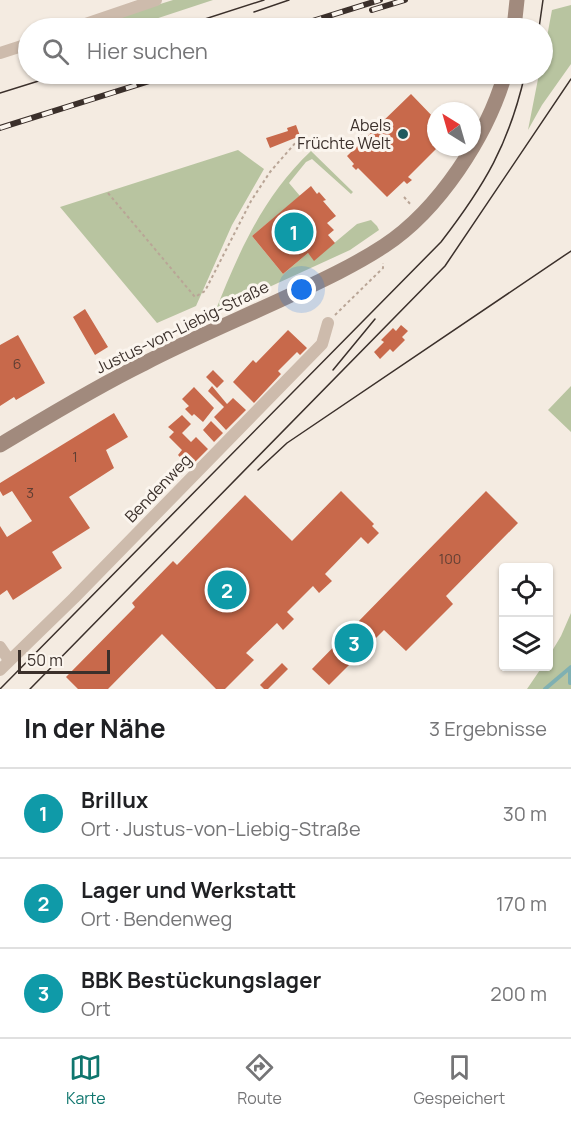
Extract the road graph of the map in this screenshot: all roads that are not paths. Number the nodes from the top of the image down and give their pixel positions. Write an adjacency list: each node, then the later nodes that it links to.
1 (156, 0): 3 (street)
2 (517, 0): 5 (main road)
3 (126, 5): 4 (street)
4 (97, 18)
5 (515, 18)
6 (18, 47): 7 (street)
7 (0, 53)
8 (502, 84): 10 (main road, Justus-von-Liebig-Straße)
9 (328, 323): 12 (street, Bendenweg)
10 (0, 445)
11 (0, 647): 12 (street)
12 (9, 660): 13 (street, Bendenweg)
13 (0, 670)

